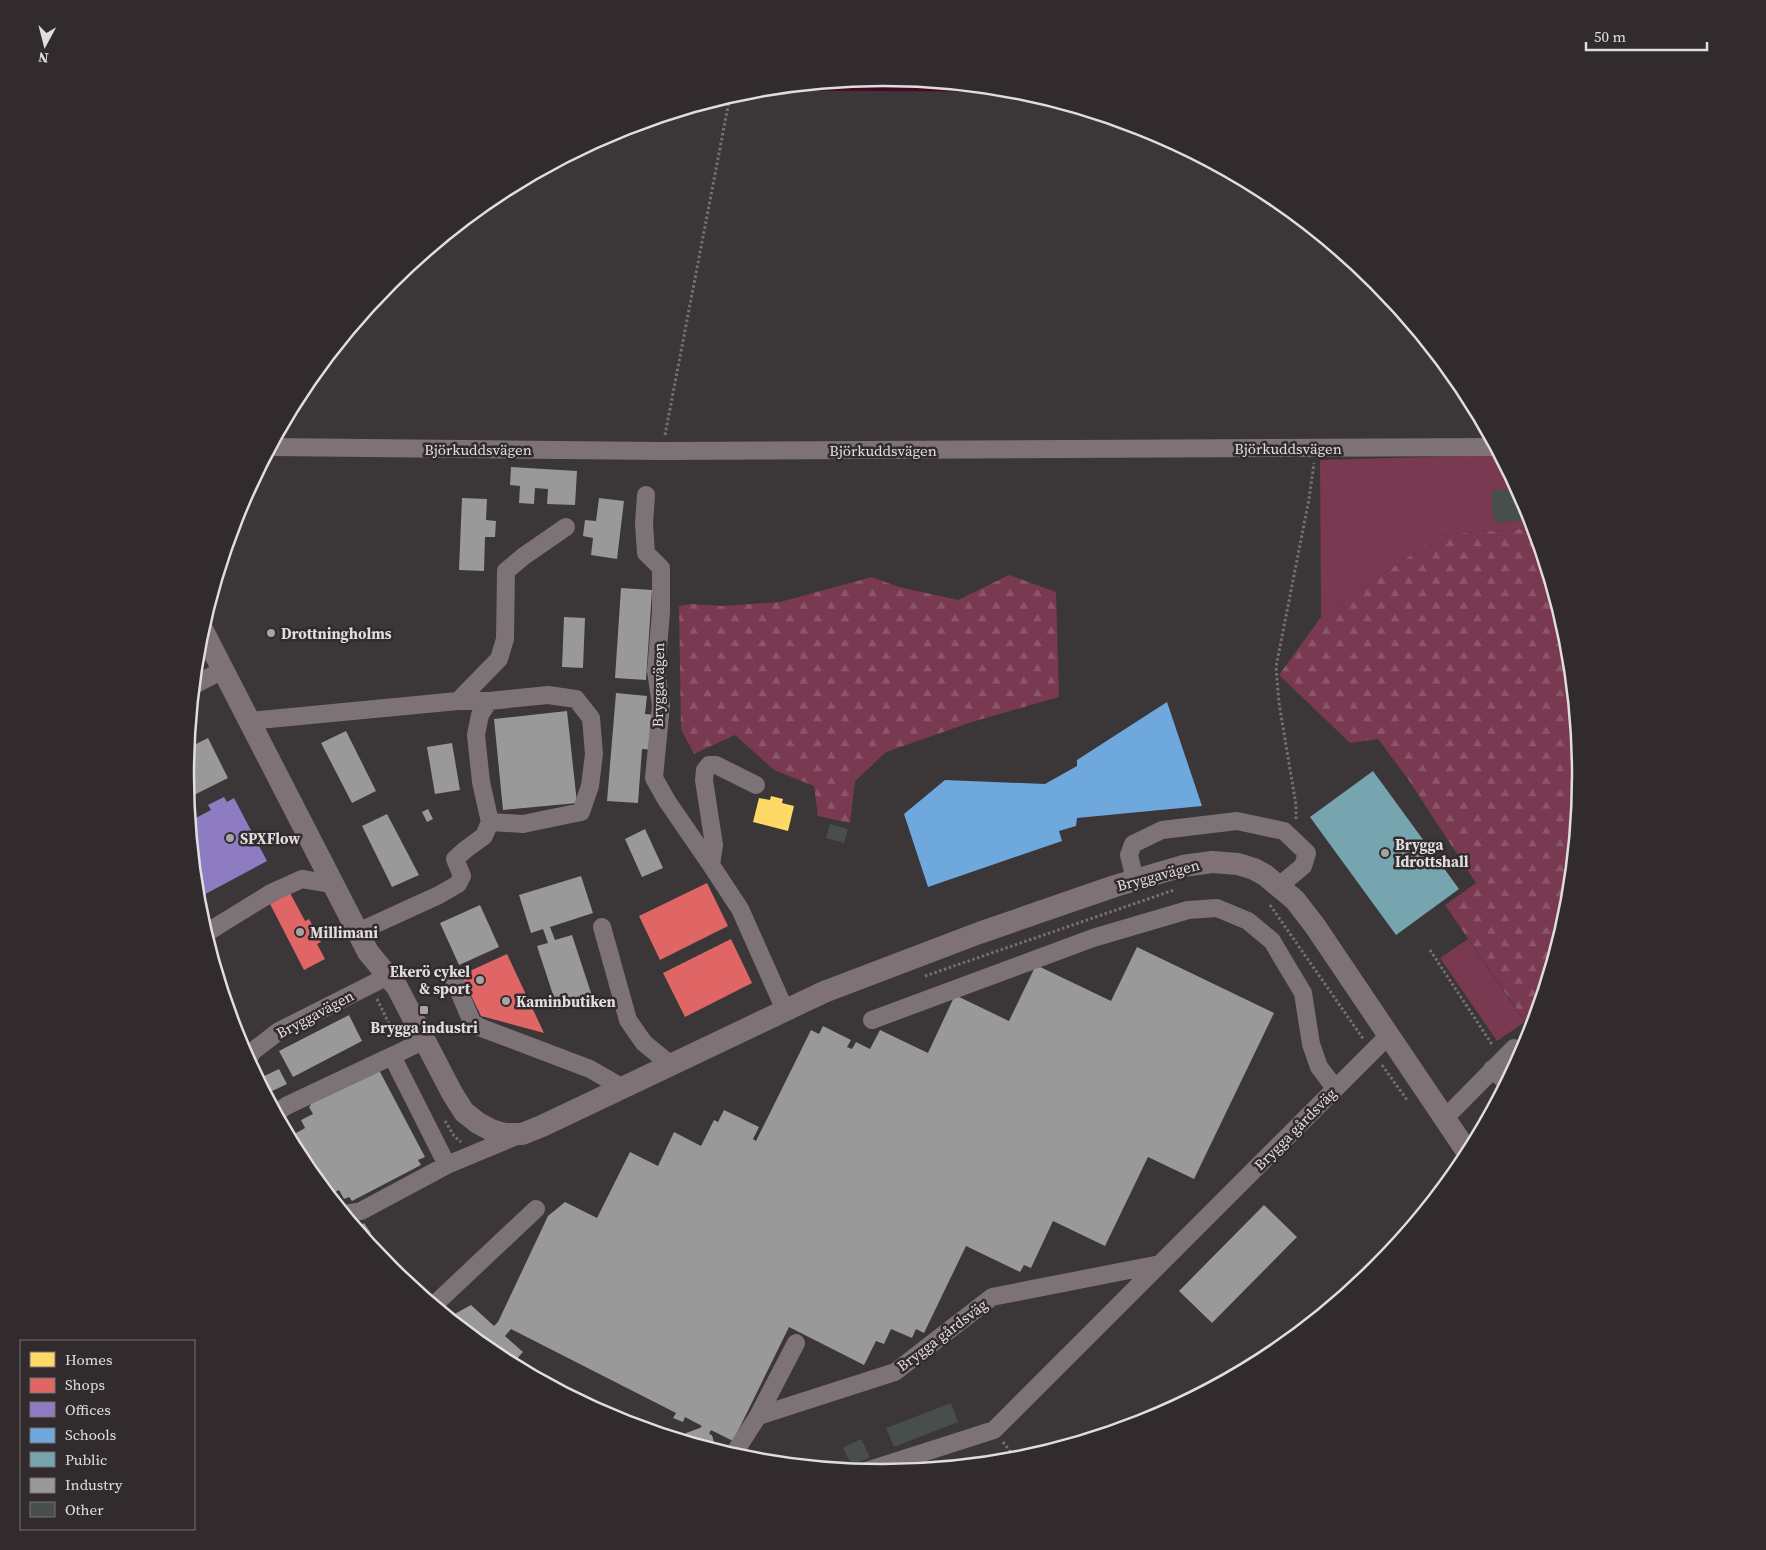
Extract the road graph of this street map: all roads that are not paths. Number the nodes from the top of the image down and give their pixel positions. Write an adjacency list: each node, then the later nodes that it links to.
1 (278, 447): 2 (street, Björkuddsvägen)
2 (1488, 447)
3 (646, 495): 13 (street, Bryggavägen)
4 (566, 527): 8 (street)
5 (207, 639): 6 (main road, Bryggavägen)
6 (223, 670): 7 (street); 10 (main road, Bryggavägen)
7 (201, 681)
8 (458, 701): 9 (street); 10 (street)
9 (489, 701): 12 (street); 12 (street)
10 (249, 721): 15 (main road, Bryggavägen)
11 (756, 785): 13 (street)
12 (490, 822): 19 (street)
13 (711, 865): 22 (street, Bryggavägen)
14 (1135, 880): 16 (main road, Bryggavägen); 16 (street); 22 (main road, Bryggavägen)
15 (332, 884): 18 (street); 19 (main road, Bryggavägen)
16 (1279, 886): 24 (main road, Bryggavägen)
17 (602, 927): 28 (street)
18 (212, 929)
19 (358, 932): 20 (main road, Bryggavägen)
20 (388, 976): 25 (main road, Bryggavägen); 26 (street, Bryggavägen)
21 (454, 980): 30 (street)
22 (785, 1010): 28 (main road, Bryggavägen)
23 (872, 1020): 31 (street)
24 (1388, 1036): 31 (street, Brygga gårdsväg); 33 (main road, Bryggavägen)
25 (425, 1040): 27 (street); 34 (main road, Bryggavägen)
26 (253, 1052)
27 (392, 1056): 32 (street); 36 (street)
28 (671, 1065): 30 (main road, Bryggavägen)
29 (1504, 1072): 33 (street)
30 (623, 1088): 34 (main road, Bryggavägen)
31 (1335, 1088): 39 (street, Brygga gårdsväg)
32 (282, 1109)
33 (1445, 1118): 35 (main road, Bryggavägen)
34 (522, 1134): 36 (street, Bryggavägen)
35 (1463, 1146)
36 (447, 1165): 38 (street, Bryggavägen)
37 (536, 1209): 40 (street)
38 (352, 1213)
39 (1160, 1264): 42 (street, Brygga gårdsväg); 44 (street, Brygga gårdsväg)
40 (439, 1301)
41 (796, 1343): 42 (street)
42 (758, 1416): 43 (street)
43 (737, 1448)
44 (889, 1464)

